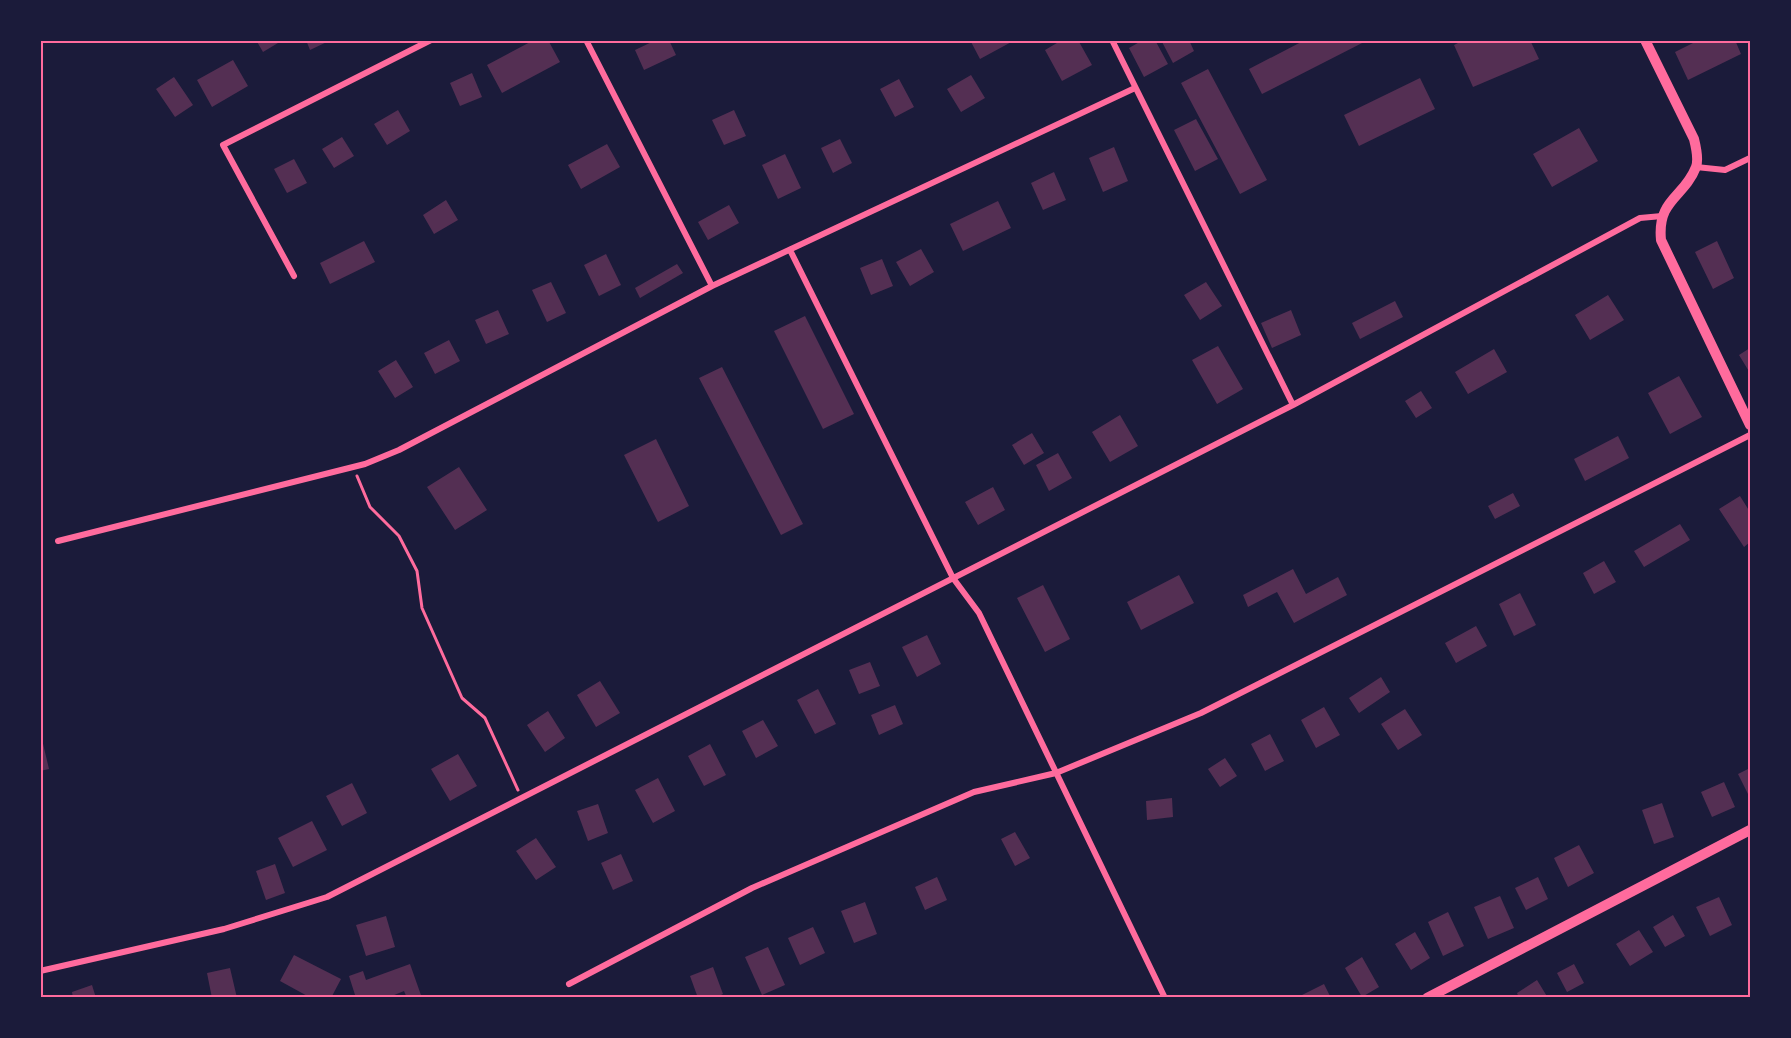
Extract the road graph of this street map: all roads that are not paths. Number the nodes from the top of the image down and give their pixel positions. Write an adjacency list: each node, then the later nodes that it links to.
1 (431, 40): 10 (street)
2 (586, 40): 11 (street)
3 (1112, 40): 5 (street)
4 (1645, 40): 7 (street)
5 (1135, 88): 9 (street); 12 (street)
6 (1750, 158): 7 (street)
7 (1696, 167): 8 (street)
8 (1662, 216): 12 (street); 13 (street)
9 (790, 249): 11 (street); 16 (street)
10 (294, 276)
11 (712, 286): 15 (street)
12 (1293, 405): 16 (street)
13 (1750, 425)
14 (1750, 435): 17 (street)
15 (58, 541)
16 (953, 578): 17 (street); 19 (street)
17 (1056, 773): 20 (street); 21 (street)
18 (1750, 830): 22 (street)
19 (40, 971)
20 (569, 984)
21 (1165, 998)
22 (1426, 998)

